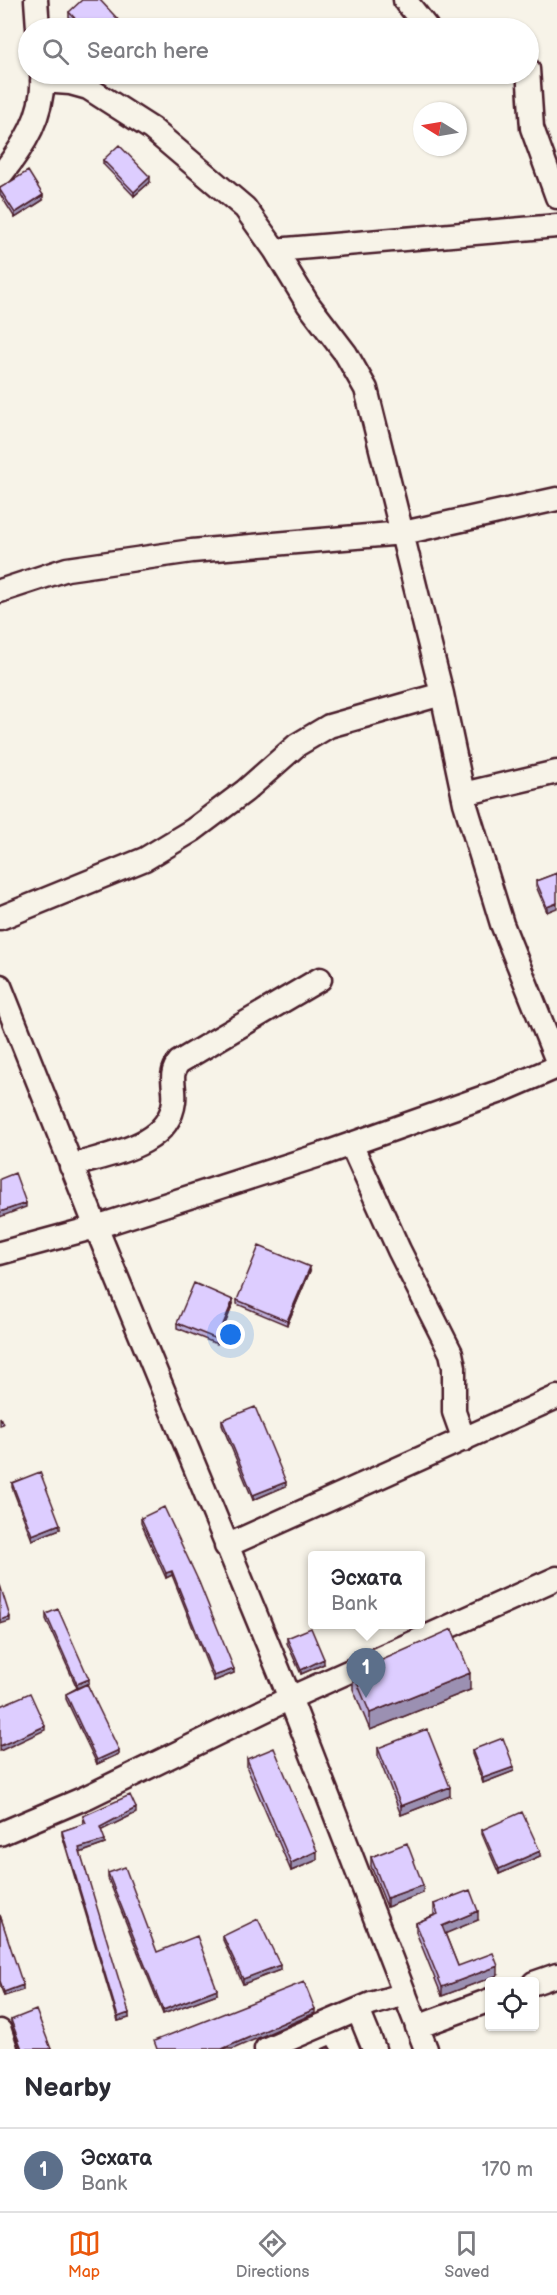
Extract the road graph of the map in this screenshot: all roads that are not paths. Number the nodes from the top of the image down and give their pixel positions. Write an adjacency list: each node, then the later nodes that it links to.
1 (36, 0): 3 (street)
2 (405, 0): 4 (street)
3 (37, 18)
4 (419, 18)
5 (41, 84): 8 (street)
6 (74, 84): 11 (street)
7 (529, 84): 9 (street)
8 (0, 176)
9 (557, 197)
10 (557, 226): 11 (street)
11 (275, 250): 13 (street)
12 (557, 499): 13 (street)
13 (403, 533): 14 (street); 15 (street)
14 (0, 591)
15 (442, 693): 17 (street); 18 (street)
16 (557, 772): 17 (street)
17 (463, 794): 21 (street)
18 (0, 918)
19 (320, 979): 24 (street)
20 (0, 986): 24 (street)
21 (557, 1061)
22 (557, 1067): 23 (street)
23 (351, 1144): 25 (street); 28 (street)
24 (71, 1166): 25 (street)
25 (96, 1227): 26 (street); 29 (street)
26 (0, 1253)
27 (557, 1397): 28 (street)
28 (464, 1440): 29 (street)
29 (226, 1546): 31 (street)
30 (557, 1578): 31 (street)
31 (291, 1698): 32 (street); 35 (street)
32 (0, 1834)
33 (557, 1975): 34 (street)
34 (539, 1981)
35 (405, 1994): 37 (street); 38 (street)
36 (485, 2002): 38 (street)
37 (358, 2010): 41 (street); 42 (street)
38 (417, 2027): 43 (street)
39 (0, 2031): 40 (street)
40 (6, 2049)
41 (266, 2049)
42 (374, 2049)
43 (426, 2049)

